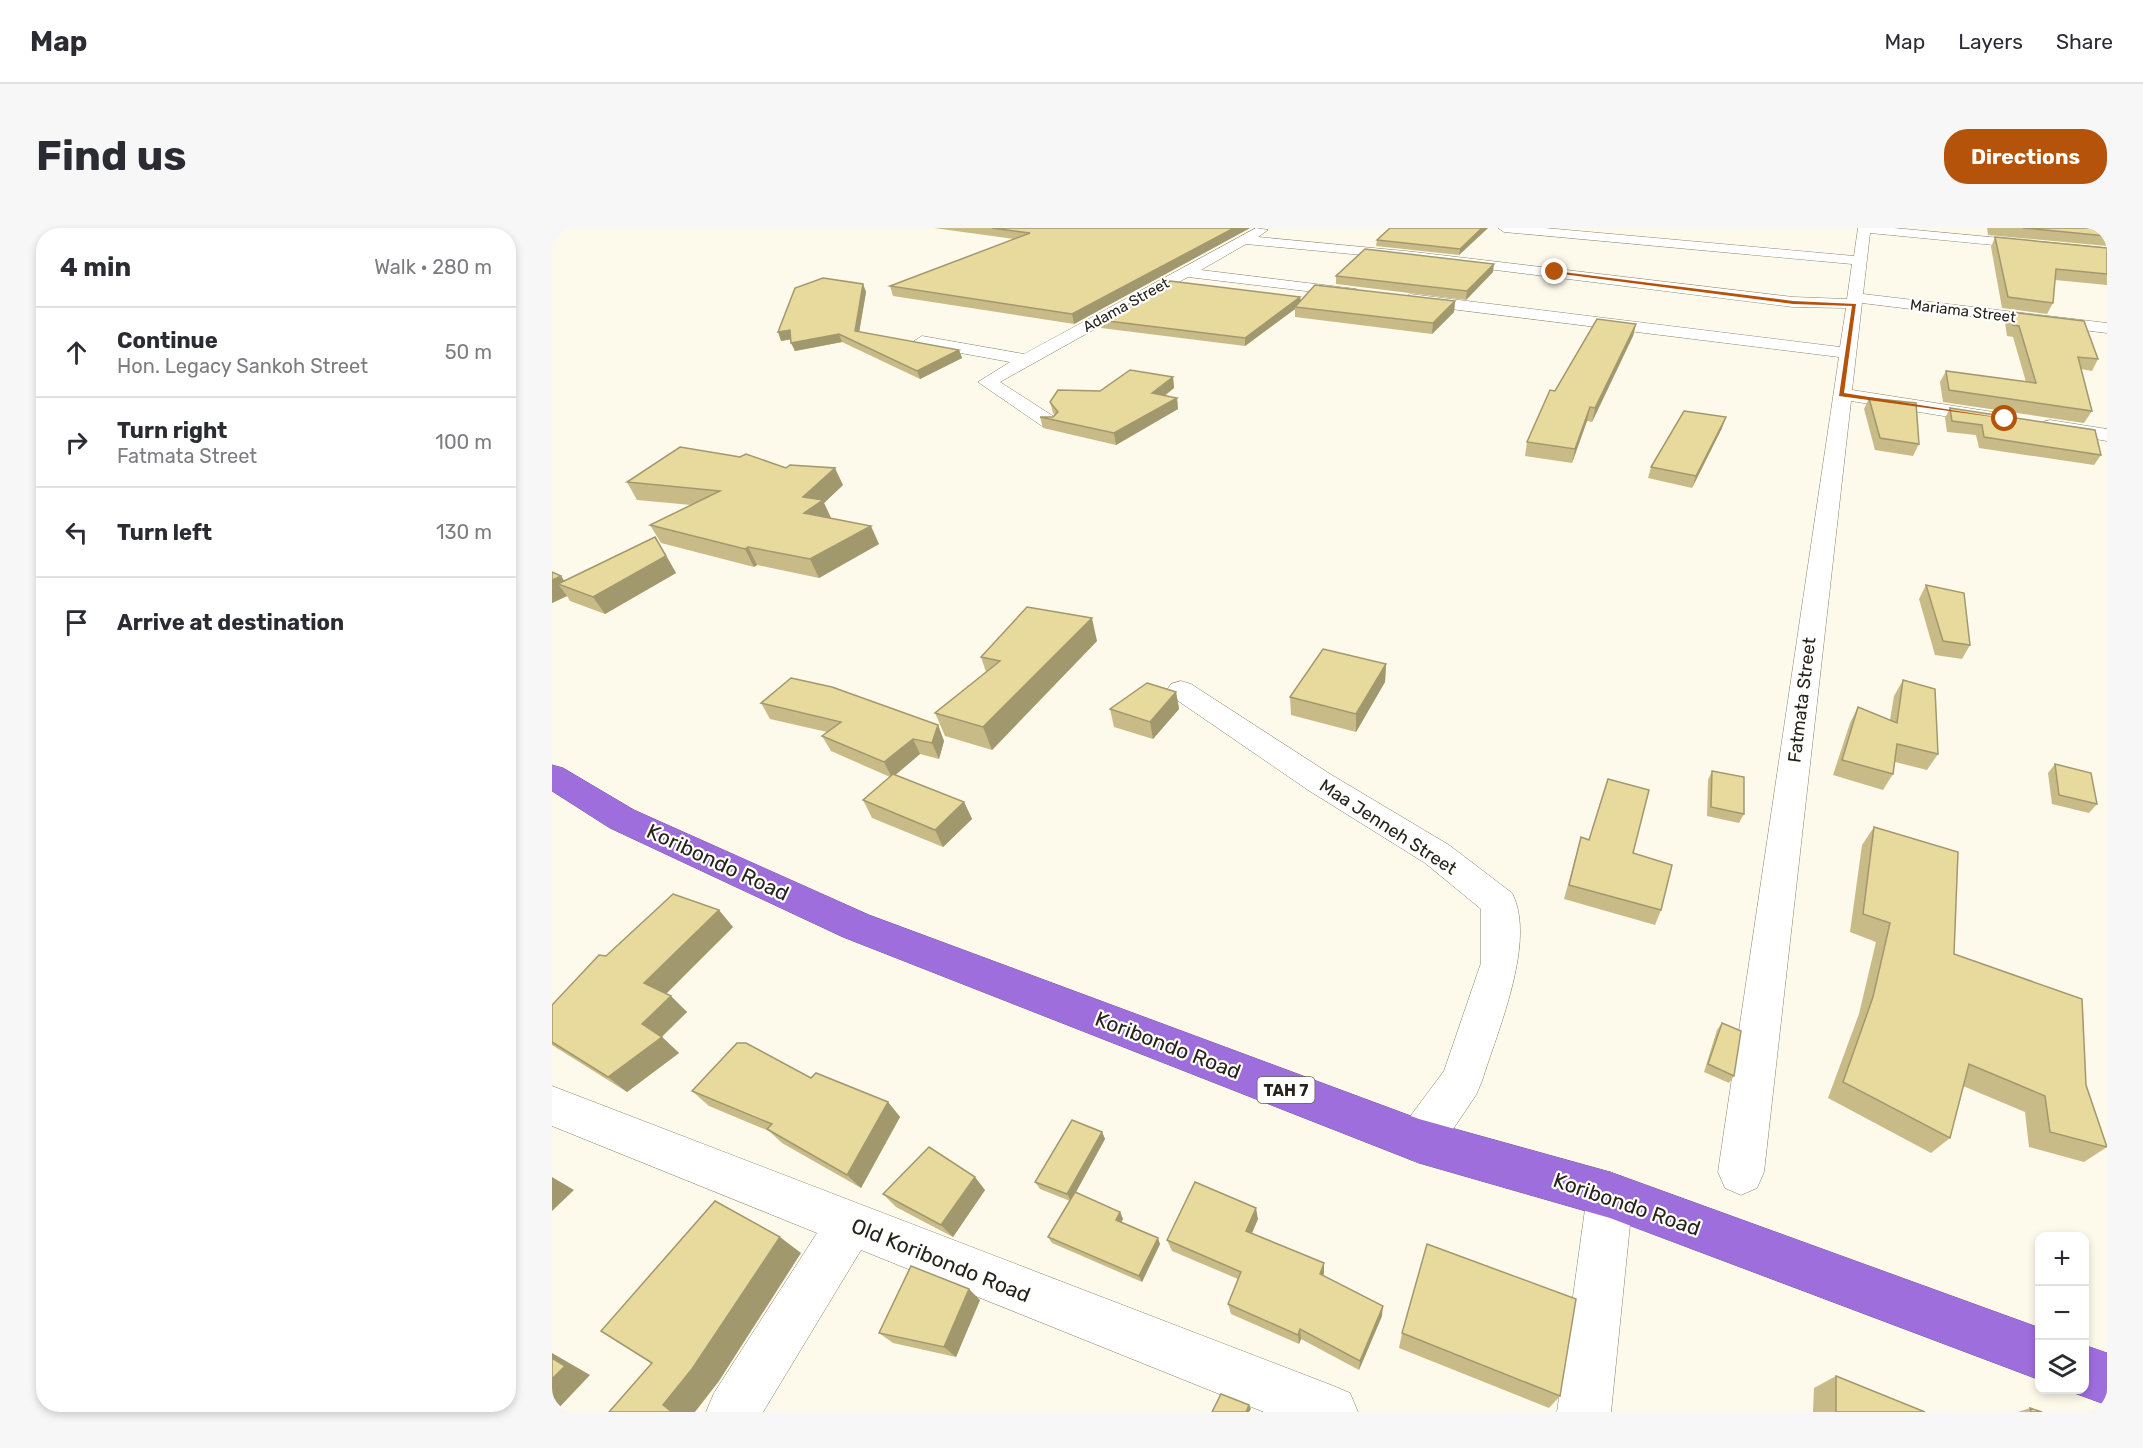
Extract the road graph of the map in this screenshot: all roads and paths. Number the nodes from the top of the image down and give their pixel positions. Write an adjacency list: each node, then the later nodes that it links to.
1 (1266, 228): 5 (street, Adama Street)
2 (1504, 228): 4 (street)
3 (1864, 229): 6 (street); 7 (street, Fatmata Street)
4 (1570, 231): 7 (street); 8 (street)
5 (1244, 240): 8 (street, Mariama Street); 9 (street, Adama Street)
6 (2107, 252)
7 (1861, 261): 12 (street, Fatmata Street)
8 (1534, 270): 12 (street, Mariama Street)
9 (1186, 272): 10 (street); 16 (street, Adama Street)
10 (1373, 295)
11 (1395, 298): 15 (street)
12 (1855, 302): 13 (street, Mariama Street); 15 (street, Fatmata Street)
13 (2107, 328)
14 (922, 341): 16 (street)
15 (1846, 353): 17 (street, Fatmata Street)
16 (1027, 360): 19 (street, Adama Street)
17 (1841, 394): 18 (street); 26 (street, Fatmata Street)
18 (2008, 420)
19 (1048, 423)
20 (2030, 423): 21 (street)
21 (2107, 435)
22 (1181, 690): 25 (street, Maa Jenneh Street)
23 (552, 776): 25 (highway, Koribondo Road / TAH 7)
24 (552, 1106): 28 (street, Old Koribondo Road)
25 (1419, 1141): 27 (highway, Koribondo Road / TAH 7)
26 (1741, 1172)
27 (1610, 1195): 29 (highway, Koribondo Road / TAH 7); 34 (street)
28 (850, 1224): 32 (street); 33 (street, Old Koribondo Road)
29 (2035, 1352)
30 (2089, 1372): 31 (highway)
31 (2107, 1379)
32 (733, 1412)
33 (1331, 1412)
34 (1584, 1412)

